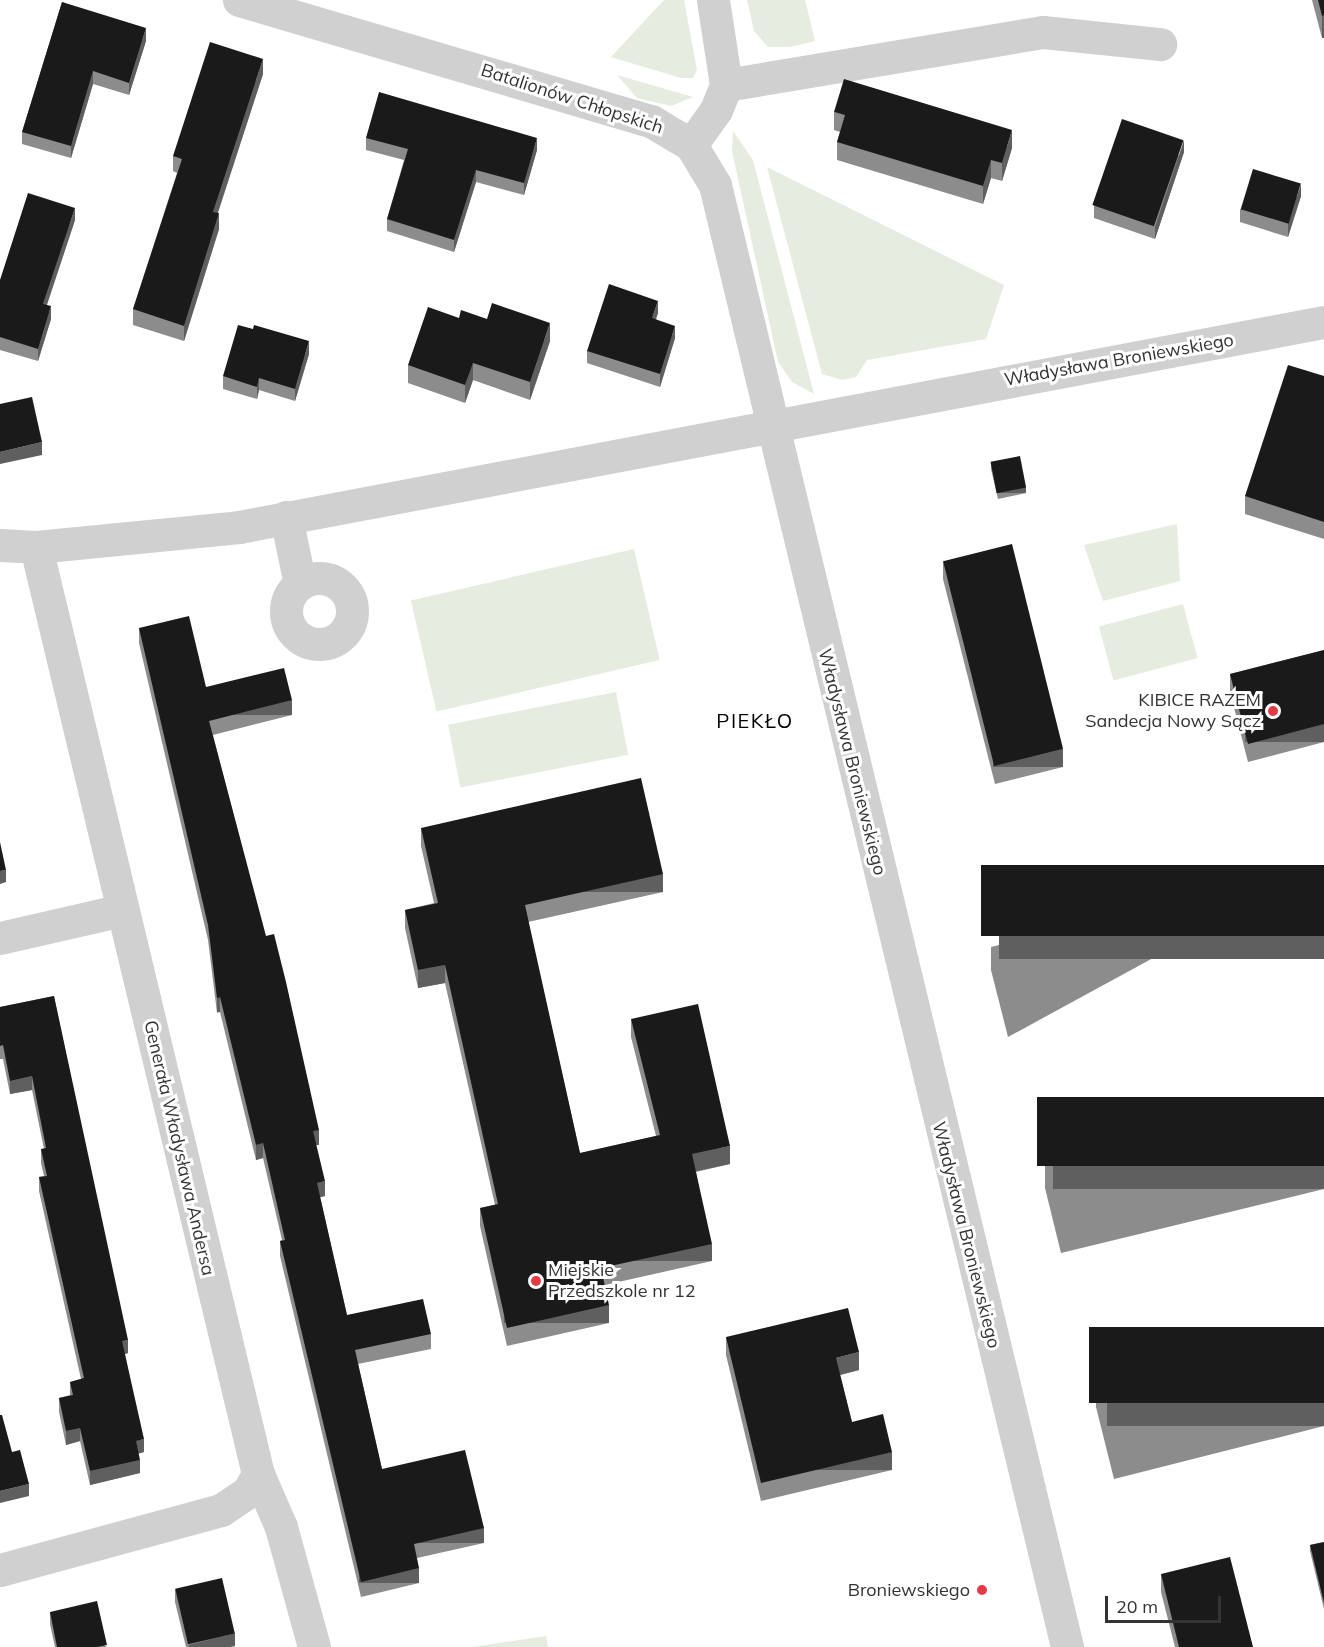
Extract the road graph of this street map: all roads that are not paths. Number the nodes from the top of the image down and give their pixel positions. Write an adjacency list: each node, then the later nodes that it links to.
1 (239, 0): 5 (street, Batalionów Chłopskich)
2 (713, 0): 4 (street)
3 (1160, 44): 4 (street)
4 (726, 85): 5 (street)
5 (691, 145): 7 (street, Batalionów Chłopskich)
6 (1324, 322): 7 (street, Władysława Broniewskiego)
7 (771, 424): 8 (street); 17 (street, Władysława Broniewskiego)
8 (286, 517): 10 (street); 11 (street)
9 (0, 545): 10 (street)
10 (36, 547): 12 (street, Generała Władysława Andersa)
11 (300, 584)
12 (122, 910): 13 (street); 14 (street, Generała Władysława Andersa)
13 (0, 938)
14 (258, 1474): 15 (street); 16 (street, Generała Władysława Andersa)
15 (0, 1570)
16 (314, 1647)
17 (1067, 1647)

